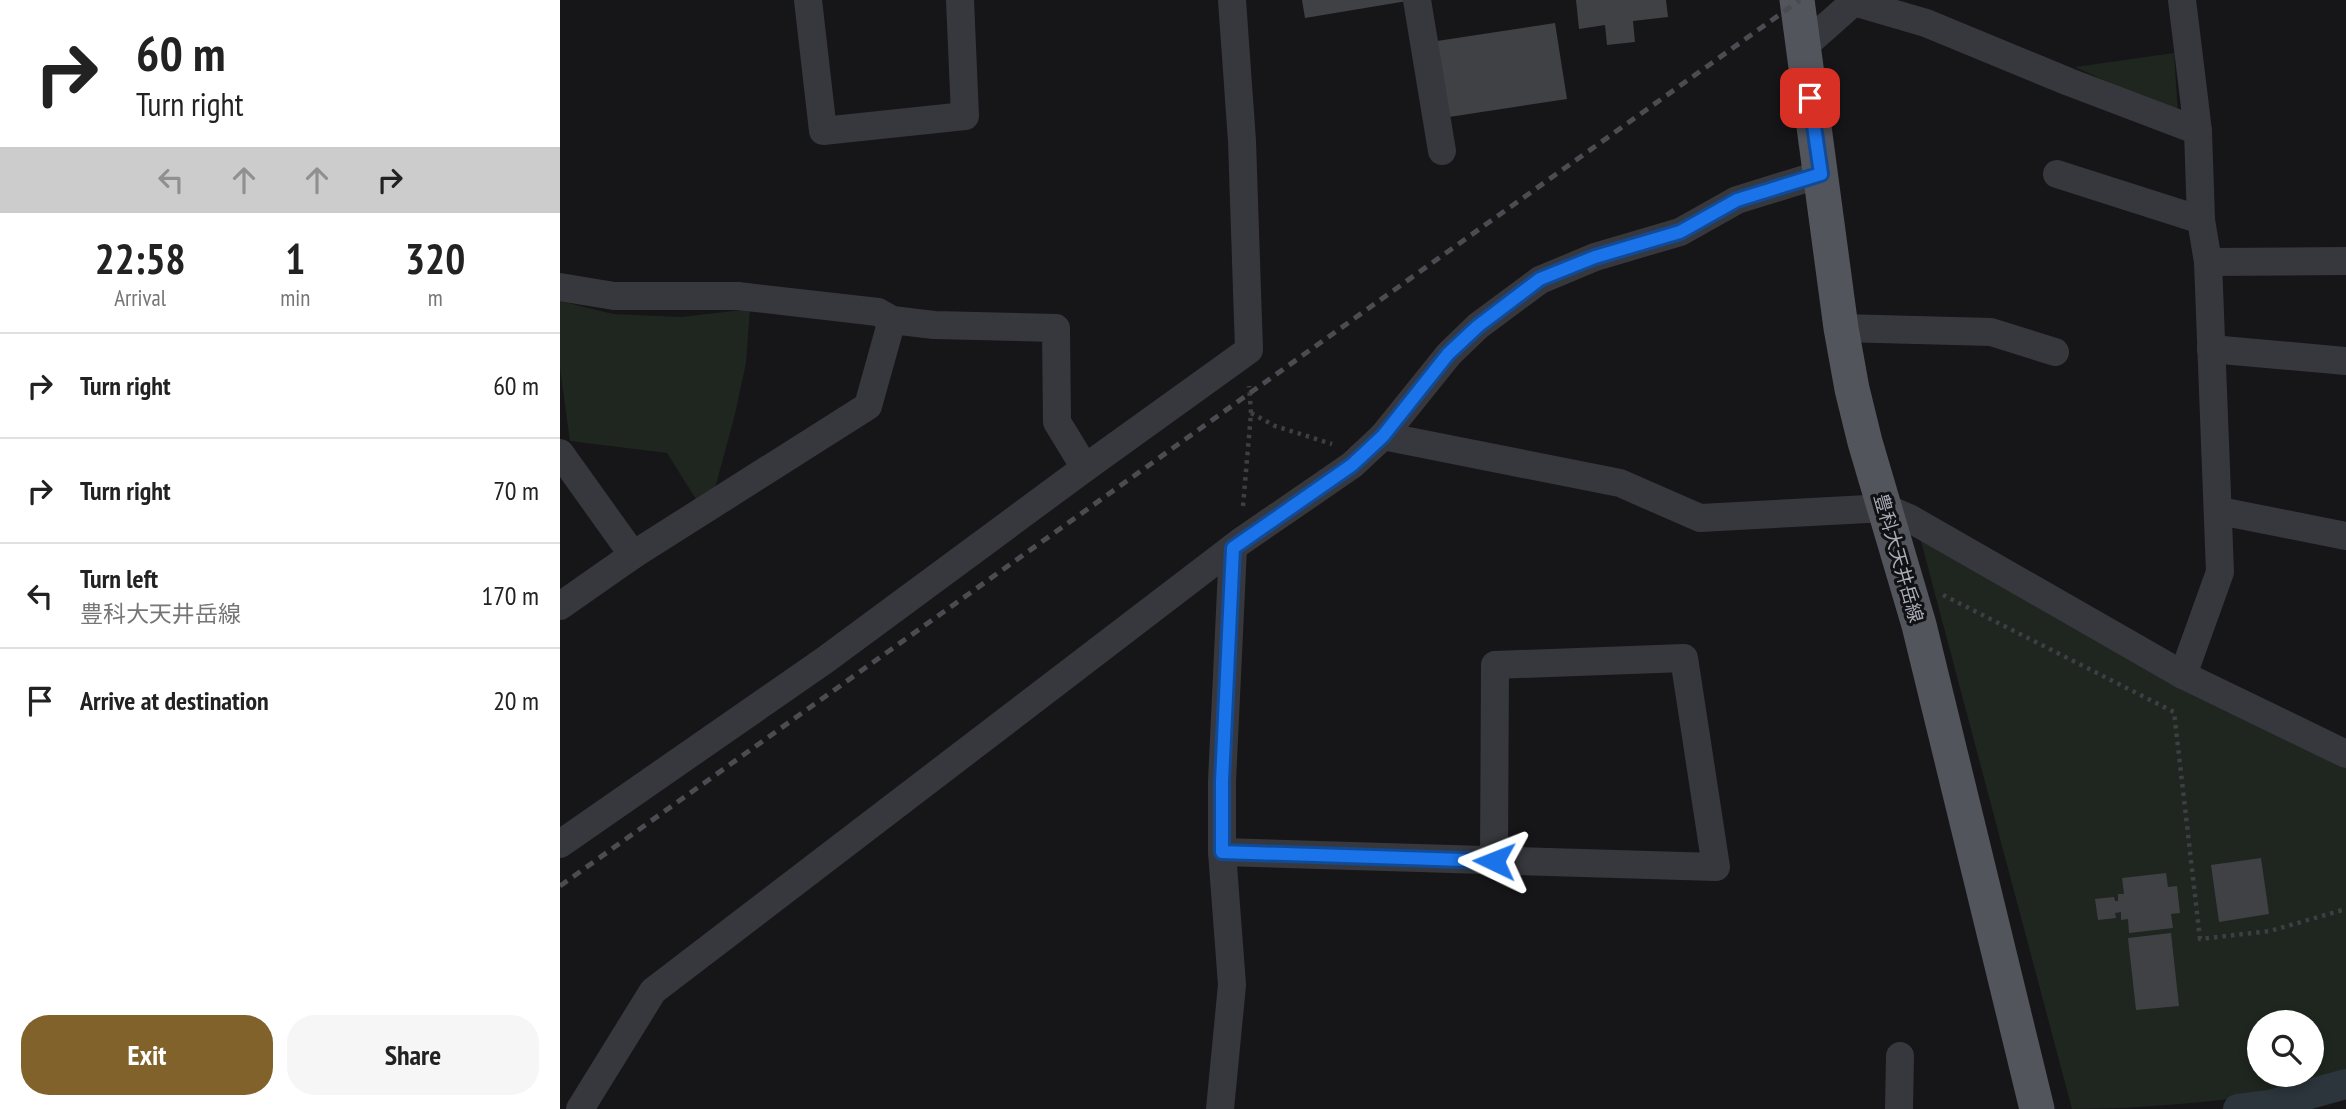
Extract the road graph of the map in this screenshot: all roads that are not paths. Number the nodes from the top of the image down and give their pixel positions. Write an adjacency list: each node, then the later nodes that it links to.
1 (808, 0): 2 (street)
2 (960, 0)
3 (1232, 0): 24 (street)
4 (1417, 0): 10 (street)
5 (1797, 0): 8 (main road, 豊科大天井岳線)
6 (2182, 0): 9 (street)
7 (1855, 1): 8 (street); 9 (street)
8 (1803, 47): 11 (main road, 豊科大天井岳線)
9 (2198, 131): 13 (street)
10 (1442, 151)
11 (1821, 174): 18 (main road, 豊科大天井岳線); 22 (street)
12 (2057, 174): 13 (street)
13 (2201, 220): 15 (street)
14 (2346, 261): 15 (street)
15 (2208, 262): 19 (street)
16 (560, 287): 17 (street)
17 (892, 320): 24 (street); 29 (street)
18 (1841, 328): 20 (street); 25 (main road, 豊科大天井岳線)
19 (2211, 349): 21 (street); 26 (street)
20 (2055, 352)
21 (2346, 361)
22 (1374, 445): 25 (street); 28 (street)
23 (560, 453): 29 (street)
24 (1085, 468): 33 (street)
25 (1885, 508): 31 (street); 40 (main road, 豊科大天井岳線)
26 (2220, 511): 27 (street); 31 (street)
27 (2346, 536)
28 (1237, 545): 34 (street); 37 (street)
29 (633, 555): 30 (street)
30 (560, 606)
31 (2183, 675): 32 (street)
32 (2346, 754)
33 (560, 844)
34 (1222, 852): 35 (street); 38 (street)
35 (1494, 861): 35 (street)
36 (1900, 1056): 39 (street)
37 (580, 1109)
38 (1220, 1109)
39 (1899, 1109)
40 (2037, 1109)

